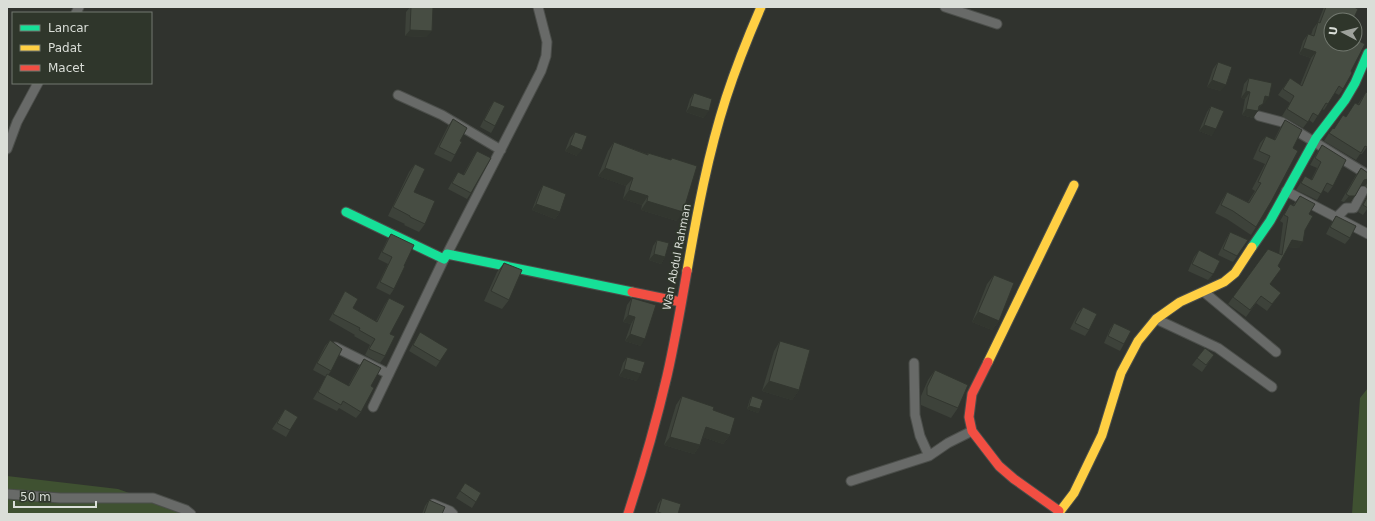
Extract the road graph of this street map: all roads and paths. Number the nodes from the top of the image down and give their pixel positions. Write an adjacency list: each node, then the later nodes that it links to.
1 (538, 7): 11 (street)
2 (760, 7): 21 (street, Wan Abdul Rahman)
3 (945, 7): 4 (street)
4 (997, 24)
5 (1368, 53): 9 (street)
6 (37, 84): 10 (street)
7 (398, 96): 11 (street)
8 (1259, 116): 9 (street)
9 (1314, 142): 12 (street); 14 (street)
10 (7, 149)
11 (501, 150): 19 (street)
12 (1368, 175)
13 (1074, 185): 29 (street)
14 (1286, 191): 17 (street); 20 (street)
15 (1363, 191): 17 (street)
16 (346, 212): 19 (street)
17 (1336, 218): 18 (street)
18 (1368, 234)
19 (445, 257): 21 (street); 26 (street)
20 (1204, 292): 22 (street); 24 (street)
21 (680, 302): 37 (street, Wan Abdul Rahman)
22 (1156, 319): 27 (street); 34 (street)
23 (334, 347): 26 (street)
24 (1276, 352)
25 (914, 363): 30 (street)
26 (389, 374): 28 (street)
27 (1272, 387)
28 (373, 407)
29 (972, 431): 30 (street); 34 (street)
30 (929, 456): 31 (street)
31 (851, 481)
32 (7, 494): 35 (street)
33 (432, 504): 36 (street)
34 (1059, 513)
35 (190, 514)
36 (453, 514)
37 (628, 514)

